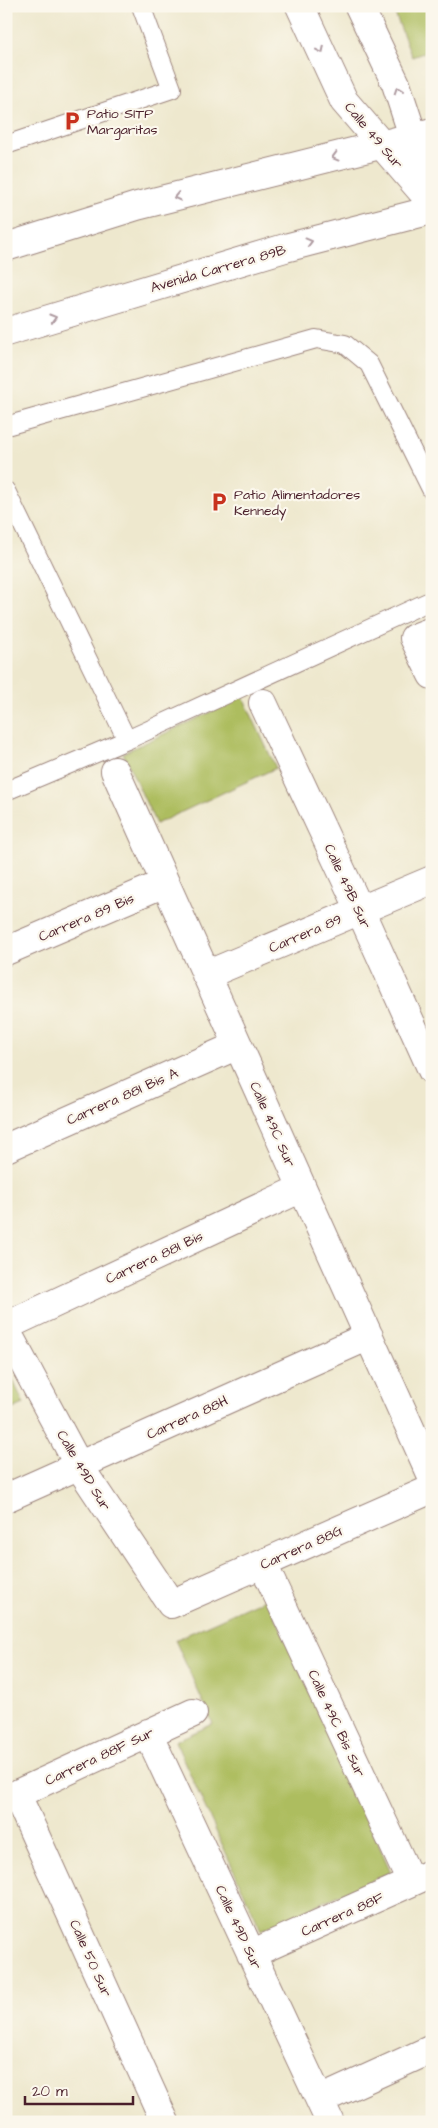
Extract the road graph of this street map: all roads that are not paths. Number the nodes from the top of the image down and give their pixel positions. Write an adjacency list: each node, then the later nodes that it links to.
1 (141, 6): 6 (lane)
2 (300, 6): 5 (street, Calle 49 Sur, one-way to 5)
3 (359, 6): 4 (street, Calle 49 Sur, one-way to 3)
4 (422, 134): 5 (street); 7 (street, Calle 49 Sur)
5 (382, 145): 8 (street, Calle 49 Sur); 10 (street, one-way to 10)
6 (6, 146)
7 (432, 194)
8 (432, 203)
9 (432, 210): 11 (street, Avenida Carrera 89B, one-way to 9)
10 (6, 247)
11 (6, 332)
12 (6, 426): 14 (lane)
13 (6, 491): 19 (lane)
14 (432, 491)
15 (432, 600): 19 (lane)
16 (423, 635): 17 (street)
17 (432, 675)
18 (263, 703): 24 (street, Calle 49B Sur)
19 (127, 740): 21 (lane)
20 (115, 771): 23 (street, Calle 49C Sur)
21 (6, 791)
22 (432, 880): 24 (street, Carrera 89)
23 (165, 883): 25 (street, Carrera 89 Bis); 26 (street, Calle 49C Sur)
24 (360, 910): 26 (street, Carrera 89); 28 (street, Calle 49B Sur)
25 (6, 951)
26 (206, 975): 27 (street, Calle 49C Sur)
27 (238, 1045): 29 (street, Carrera 88I Bis A); 30 (street, Calle 49C Sur)
28 (432, 1070)
29 (6, 1148)
30 (302, 1188): 31 (street, Carrera 88I Bis); 32 (street, Calle 49C Sur)
31 (6, 1328): 33 (street, Calle 49D Sur)
32 (369, 1336): 33 (street, Carrera 88H); 34 (street, Calle 49C Sur)
33 (79, 1466): 36 (street, Carrera 88H); 38 (street, Calle 49D Sur)
34 (432, 1477)
35 (432, 1489): 37 (street, Carrera 88G)
36 (6, 1498)
37 (263, 1564): 38 (street, Carrera 88G); 42 (street, Calle 49C Bis Sur)
38 (171, 1604)
39 (193, 1713): 40 (street, Carrera 88F Sur)
40 (148, 1733): 41 (street, Carrera 88F Sur); 43 (street, Calle 49D Sur)
41 (11, 1797): 46 (street, Calle 50 Sur)
42 (421, 1878): 43 (street, Carrera 88F)
43 (251, 1954): 45 (street, Calle 49D Sur)
44 (432, 2049): 45 (street)
45 (325, 2111)
46 (165, 2122)

